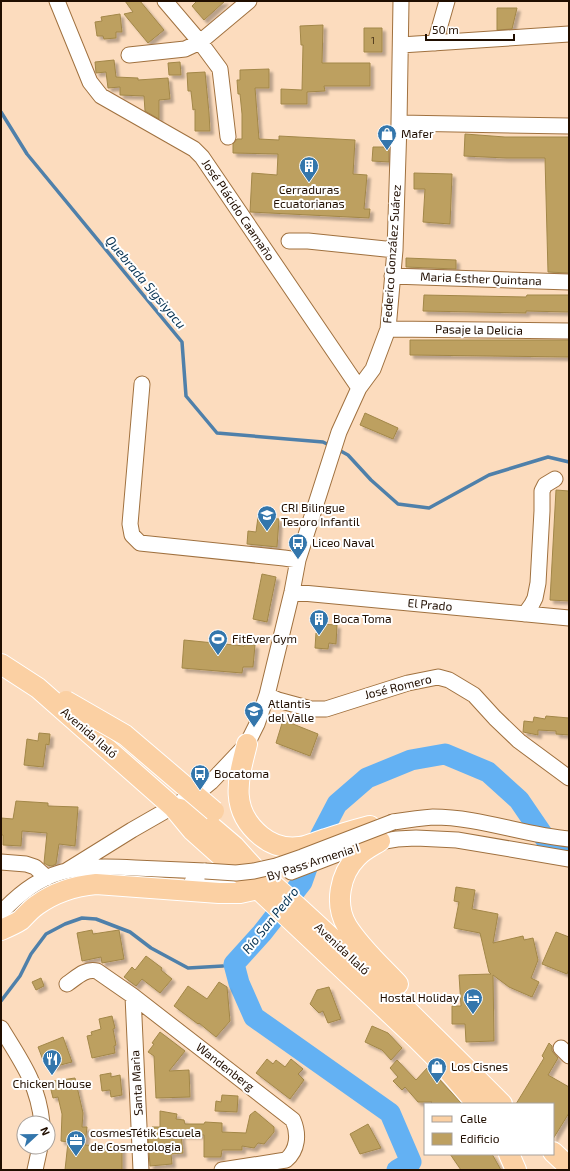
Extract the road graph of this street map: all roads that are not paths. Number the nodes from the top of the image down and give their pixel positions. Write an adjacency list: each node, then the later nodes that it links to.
1 (57, 1): 21 (street, José Plácido Caamaño)
2 (165, 1): 7 (street)
3 (249, 1): 7 (street)
4 (401, 1): 9 (street, Federico González Suárez)
5 (447, 1): 8 (street)
6 (569, 34): 8 (street)
7 (200, 42): 10 (street); 13 (street)
8 (435, 43): 9 (street)
9 (401, 45): 11 (street, Federico González Suárez)
10 (129, 55)
11 (399, 123): 12 (street); 15 (street, Federico González Suárez)
12 (569, 126)
13 (228, 137)
14 (289, 241): 15 (street)
15 (395, 250): 16 (street, Federico González Suárez)
16 (392, 276): 17 (street, Maria Esther Quintana); 18 (street, Federico González Suárez)
17 (569, 282)
18 (388, 329): 19 (street, Pasaje la Delicia); 21 (street, Federico González Suárez)
19 (569, 331)
20 (142, 384): 23 (street)
21 (359, 388): 23 (street, Federico González Suárez)
22 (555, 479): 25 (street)
23 (298, 560): 24 (street, Federico González Suárez)
24 (292, 592): 25 (street, El Prado); 29 (street, Federico González Suárez)
25 (525, 614): 26 (street, El Prado)
26 (569, 618)
27 (1, 664): 28 (main road, Avenida Ilaló)
28 (38, 688): 32 (main road, Avenida Ilaló); 36 (main road, bridge)
29 (267, 695): 30 (street, Federico González Suárez); 31 (street, José Romero)
30 (247, 744): 32 (street, Federico González Suárez); 33 (main road, bridge)
31 (569, 778)
32 (173, 807): 39 (street, Federico González Suárez); 42 (main road, Avenida Ilaló)
33 (393, 822): 34 (street, By Pass Armenia I); 36 (street, By Pass Armenia I, bridge)
34 (569, 839)
35 (380, 842): 37 (street, By Pass Armenia I); 40 (street, By Pass Armenia I); 48 (main road)
36 (302, 858): 40 (street, By Pass Armenia I, bridge)
37 (569, 859)
38 (1, 862): 41 (street)
39 (66, 870): 40 (street, By Pass Armenia I); 41 (street, By Pass Armenia I)
40 (101, 871): 44 (street, By Pass Armenia I)
41 (47, 878): 43 (street, By Pass Armenia I)
42 (266, 890): 44 (main road); 48 (main road, Avenida Ilaló)
43 (1, 913)
44 (1, 930)
45 (67, 984): 46 (street, Wandenberg)
46 (133, 996): 56 (street, Santa Marìa); 57 (street, Wandenberg)
47 (1, 1028): 50 (street)
48 (480, 1095): 49 (main road, Avenida Ilaló)
49 (500, 1103)
50 (41, 1115)
51 (554, 1153): 54 (main road)
52 (38, 1155): 55 (street)
53 (509, 1155): 58 (main road)
54 (569, 1167)
55 (35, 1170)
56 (141, 1170)
57 (222, 1170)
58 (516, 1170)
59 (556, 1170): 60 (main road)
60 (568, 1170)

